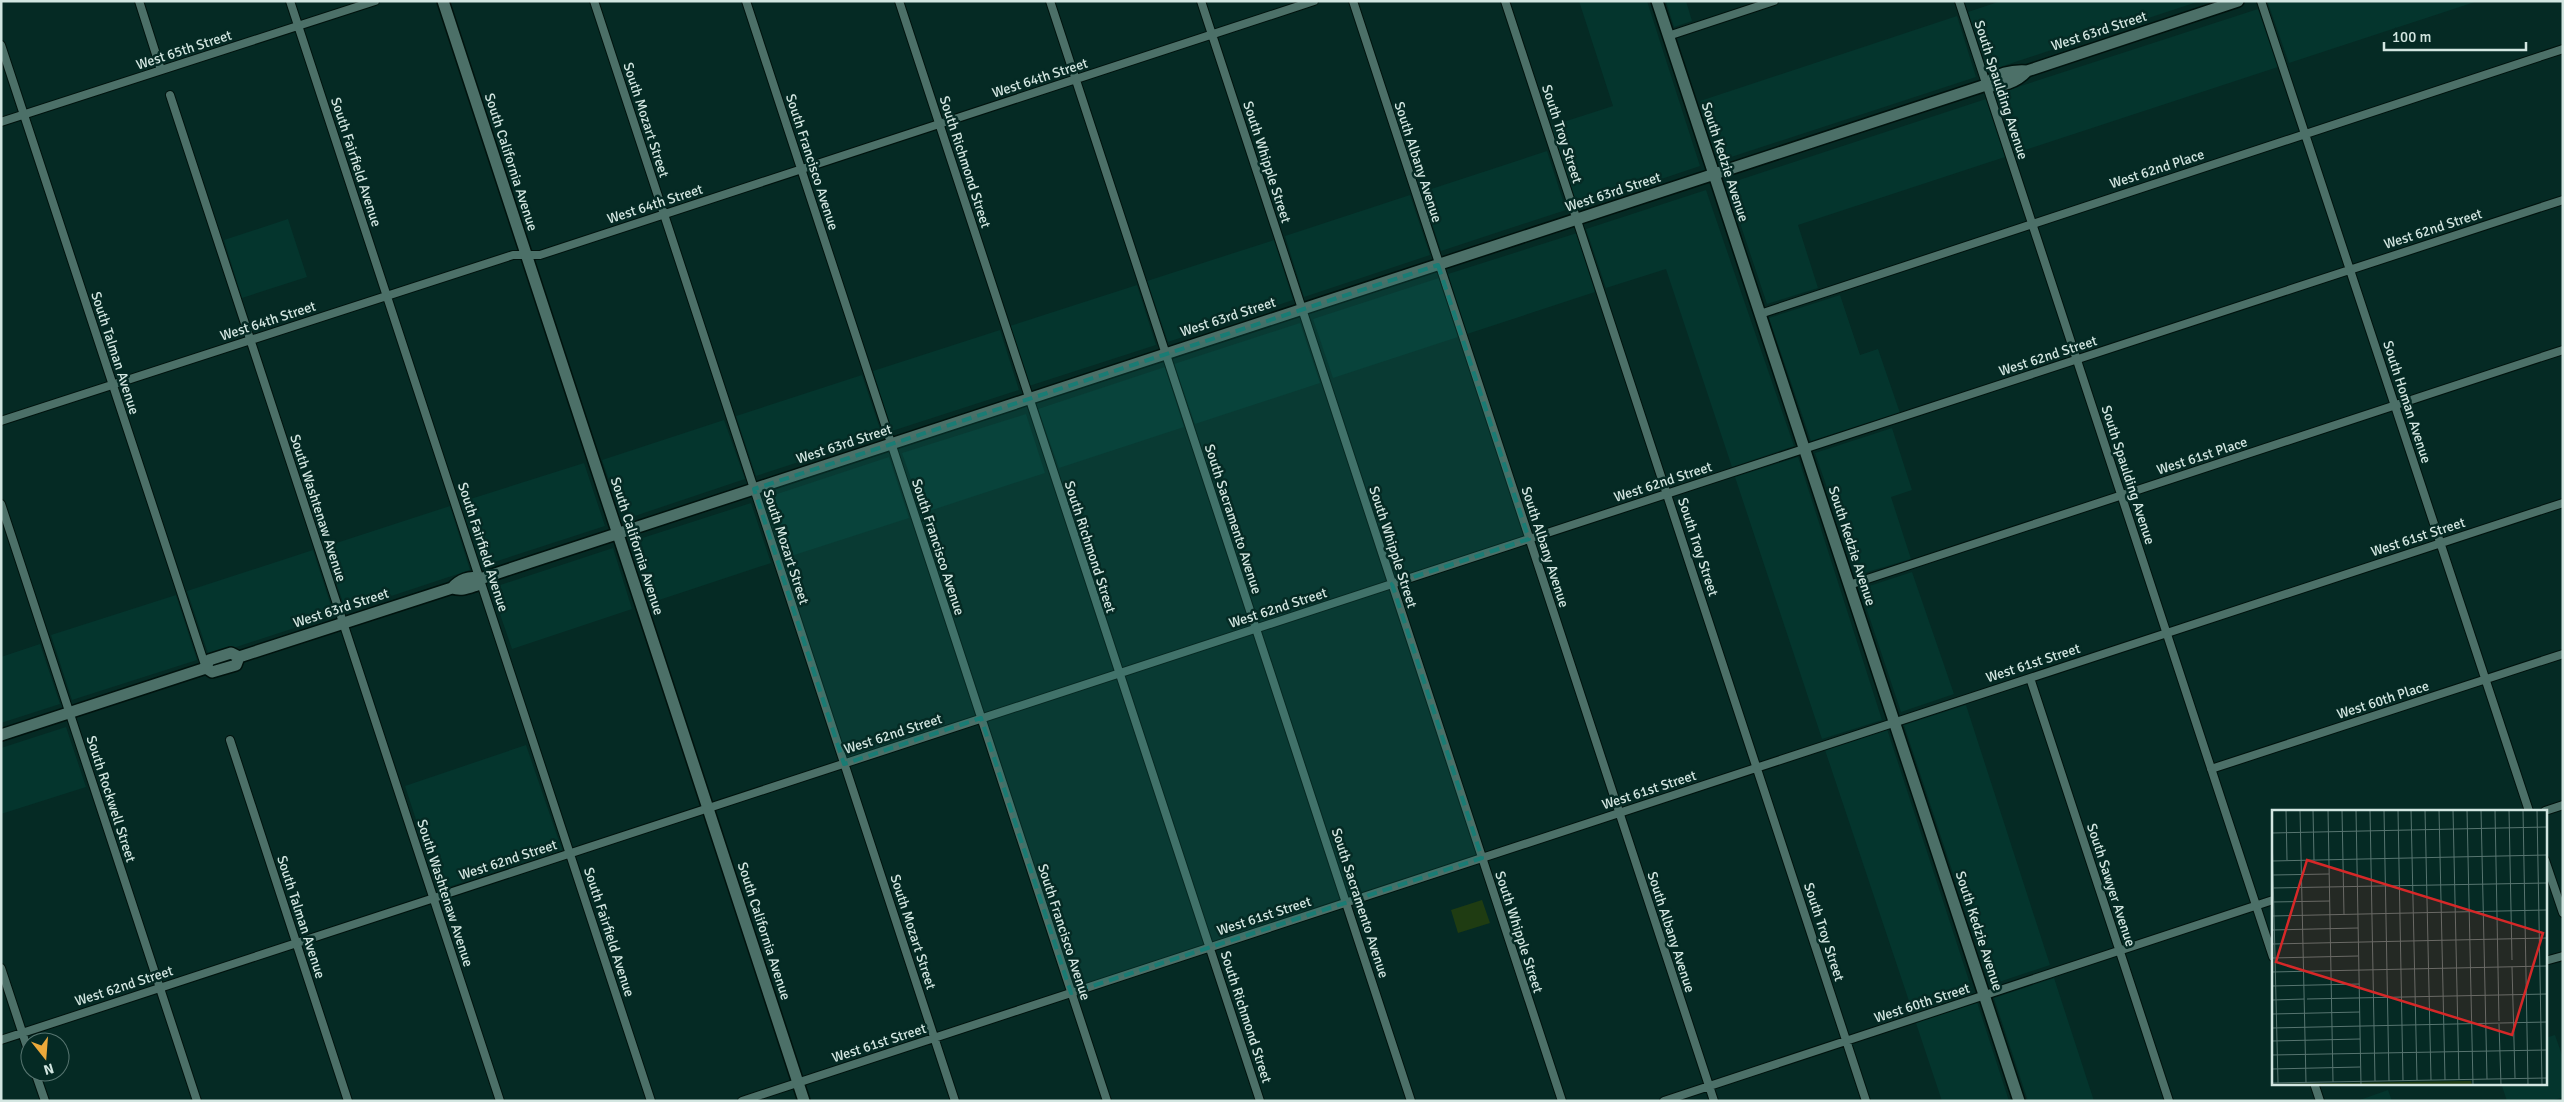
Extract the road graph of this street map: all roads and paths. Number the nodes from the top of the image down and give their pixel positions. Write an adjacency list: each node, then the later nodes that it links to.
1 (138, 1): 23 (street)
2 (290, 1): 18 (street, South Fairfield Avenue)
3 (375, 1): 18 (street, West 65th Street)
4 (443, 1): 37 (main road, South California Avenue)
5 (594, 1): 34 (street, South Mozart Street)
6 (746, 1): 31 (street, South Francisco Avenue)
7 (900, 1): 29 (street, South Richmond Street)
8 (1050, 1): 24 (street, South Sacramento Avenue)
9 (1201, 1): 19 (street, South Whipple Street)
10 (1314, 1): 19 (street, West 64th Street)
11 (1353, 1): 38 (street, South Albany Avenue)
12 (1505, 1): 35 (street, South Troy Street)
13 (1657, 1): 20 (main road, South Kedzie Avenue)
14 (1774, 1): 20 (street)
15 (1959, 1): 25 (street, South Spaulding Avenue)
16 (2238, 1): 25 (main road, West 63rd Street)
17 (2261, 1): 30 (street, South Homan Avenue)
18 (298, 26): 23 (street, West 65th Street); 40 (street, South Fairfield Avenue)
19 (1212, 35): 24 (street, West 64th Street); 41 (street, South Whipple Street)
20 (1668, 36): 32 (main road, South Kedzie Avenue)
21 (1, 45): 27 (street, South Talman Avenue)
22 (2563, 49): 30 (street, West 62nd Place)
23 (161, 70): 27 (street, West 65th Street)
24 (1076, 80): 29 (street, West 64th Street); 45 (street, South Sacramento Avenue)
25 (1986, 85): 32 (main road, West 63rd Street); 36 (street, South Spaulding Avenue)
26 (170, 95): 43 (street, South Washtenaw Avenue)
27 (24, 114): 28 (street, West 65th Street); 47 (street, South Talman Avenue)
28 (1, 122)
29 (940, 124): 31 (street, West 64th Street); 48 (street, South Richmond Street)
30 (2305, 133): 36 (street, West 62nd Place); 39 (street, South Homan Avenue)
31 (801, 170): 34 (street, West 64th Street); 51 (street, South Francisco Avenue)
32 (1714, 175): 35 (main road, West 63rd Street); 42 (main road, South Kedzie Avenue)
33 (2563, 200): 39 (street, West 62nd Street)
34 (664, 215): 37 (street, West 64th Street); 53 (street, South Mozart Street)
35 (1577, 219): 38 (main road, West 63rd Street); 54 (street, South Troy Street)
36 (2032, 223): 42 (street, West 62nd Place); 46 (street, South Spaulding Avenue)
37 (526, 255): 40 (street, West 64th Street); 58 (main road, South California Avenue)
38 (1438, 265): 41 (main road, West 63rd Street); 59 (street, South Albany Avenue)
39 (2350, 270): 46 (street, West 62nd Street); 49 (street, South Homan Avenue)
40 (387, 296): 43 (street, West 64th Street); 61 (street, South Fairfield Avenue)
41 (1302, 309): 45 (main road, West 63rd Street); 62 (street, South Whipple Street)
42 (1760, 314): 52 (main road, South Kedzie Avenue)
43 (250, 340): 47 (street, West 64th Street); 64 (street, South Washtenaw Avenue)
44 (2563, 350): 49 (street, West 61st Place)
45 (1166, 354): 48 (main road, West 63rd Street); 65 (street, South Sacramento Avenue)
46 (2076, 360): 52 (street, West 62nd Street); 55 (street, South Spaulding Avenue)
47 (113, 385): 50 (street, West 64th Street); 68 (street, South Talman Avenue)
48 (1028, 399): 51 (main road, West 63rd Street); 69 (street, South Richmond Street)
49 (2395, 406): 55 (street, West 61st Place); 60 (street, South Homan Avenue)
50 (1, 421)
51 (891, 444): 53 (main road, West 63rd Street); 73 (street, South Francisco Avenue)
52 (1804, 449): 54 (street, West 62nd Street); 63 (main road, South Kedzie Avenue)
53 (754, 489): 58 (main road, West 63rd Street); 77 (street, South Mozart Street)
54 (1667, 494): 59 (street, West 62nd Street); 78 (street, South Troy Street)
55 (2121, 495): 63 (street, West 61st Place); 66 (street, South Spaulding Avenue)
56 (2563, 502): 60 (street, West 61st Street)
57 (1, 504): 72 (street, South Rockwell Street)
58 (617, 534): 61 (main road, West 63rd Street); 81 (main road, South California Avenue)
59 (1529, 539): 62 (street, West 62nd Street); 84 (street, South Albany Avenue)
60 (2440, 543): 66 (street, West 61st Street); 71 (street, South Homan Avenue)
61 (480, 578): 64 (main road, West 63rd Street); 85 (street, South Fairfield Avenue)
62 (1392, 584): 65 (street, West 62nd Street); 86 (street, South Whipple Street)
63 (1849, 585): 74 (main road, South Kedzie Avenue)
64 (343, 623): 68 (main road, West 63rd Street); 88 (street, South Washtenaw Avenue)
65 (1256, 629): 69 (street, West 62nd Street); 90 (street, South Sacramento Avenue)
66 (2166, 633): 70 (street, West 61st Street); 79 (street, South Spaulding Avenue)
67 (2563, 654): 71 (street, West 60th Place)
68 (206, 668): 72 (main road, West 63rd Street)
69 (1119, 674): 73 (street, West 62nd Street); 94 (street, South Richmond Street)
70 (2030, 678): 74 (street, West 61st Street); 95 (street, South Sawyer Avenue)
71 (2485, 679): 79 (street, West 60th Place); 82 (street, South Homan Avenue)
72 (69, 712): 75 (main road, West 63rd Street); 100 (street, South Rockwell Street)
73 (981, 718): 77 (street, West 62nd Street); 101 (street, South Francisco Avenue)
74 (1894, 722): 78 (street, West 61st Street); 102 (main road, South Kedzie Avenue)
75 (1, 735)
76 (230, 740): 93 (street, South Talman Avenue)
77 (844, 764): 81 (street, West 62nd Street); 106 (street, South Mozart Street)
78 (1757, 767): 84 (street, West 61st Street); 108 (street, South Troy Street)
79 (2211, 769): 91 (street, South Spaulding Avenue)
80 (2563, 805): 83 (street)
81 (708, 809): 85 (street, West 62nd Street); 110 (main road, South California Avenue)
82 (2529, 810)
83 (2546, 811)
84 (1619, 813): 86 (street, West 61st Street); 112 (street, South Albany Avenue)
85 (570, 853): 88 (street, West 62nd Street); 117 (street, South Fairfield Avenue)
86 (1482, 858): 90 (street, West 61st Street); 124 (street, South Whipple Street)
87 (2546, 863): 92 (street)
88 (433, 898): 93 (street, West 62nd Street); 116 (street, South Washtenaw Avenue)
89 (2272, 900): 91 (street, West 60th Street)
90 (1346, 902): 94 (street, West 61st Street); 123 (street, South Sacramento Avenue)
91 (2256, 906): 95 (street, West 60th Street); 96 (street, South Spaulding Avenue)
92 (2563, 913)
93 (297, 943): 100 (street, West 62nd Street); 115 (street, South Talman Avenue)
94 (1209, 947): 101 (street, West 61st Street); 122 (street, South Richmond Street)
95 (2120, 951): 102 (street, West 60th Street); 129 (street, South Sawyer Avenue)
96 (2272, 954)
97 (2563, 956): 98 (street)
98 (2546, 961)
99 (1, 968): 103 (street)
100 (160, 988): 104 (street, West 62nd Street); 114 (street, South Rockwell Street)
101 (1071, 993): 106 (street, West 61st Street); 121 (street, South Francisco Avenue)
102 (1985, 995): 108 (street, West 60th Street); 128 (main road, South Kedzie Avenue)
103 (22, 1032)
104 (25, 1032)
105 (20, 1034): 107 (street, West 62nd Street)
106 (934, 1038): 110 (street, West 61st Street); 120 (street, South Mozart Street)
107 (1, 1040)
108 (1847, 1040): 112 (street, West 60th Street); 127 (street, South Troy Street)
109 (38, 1082): 113 (street)
110 (798, 1083): 118 (street, West 61st Street); 119 (main road, South California Avenue)
111 (2314, 1084): 130 (street)
112 (1709, 1086): 125 (street, West 60th Street); 126 (street, South Albany Avenue)
113 (45, 1101)
114 (197, 1101)
115 (348, 1101)
116 (500, 1101)
117 (651, 1101)
118 (742, 1101)
119 (804, 1101)
120 (955, 1101)
121 (1107, 1101)
122 (1260, 1101)
123 (1411, 1101)
124 (1562, 1101)
125 (1664, 1101)
126 (1714, 1101)
127 (1866, 1101)
128 (2019, 1101)
129 (2170, 1101)
130 (2320, 1101)

